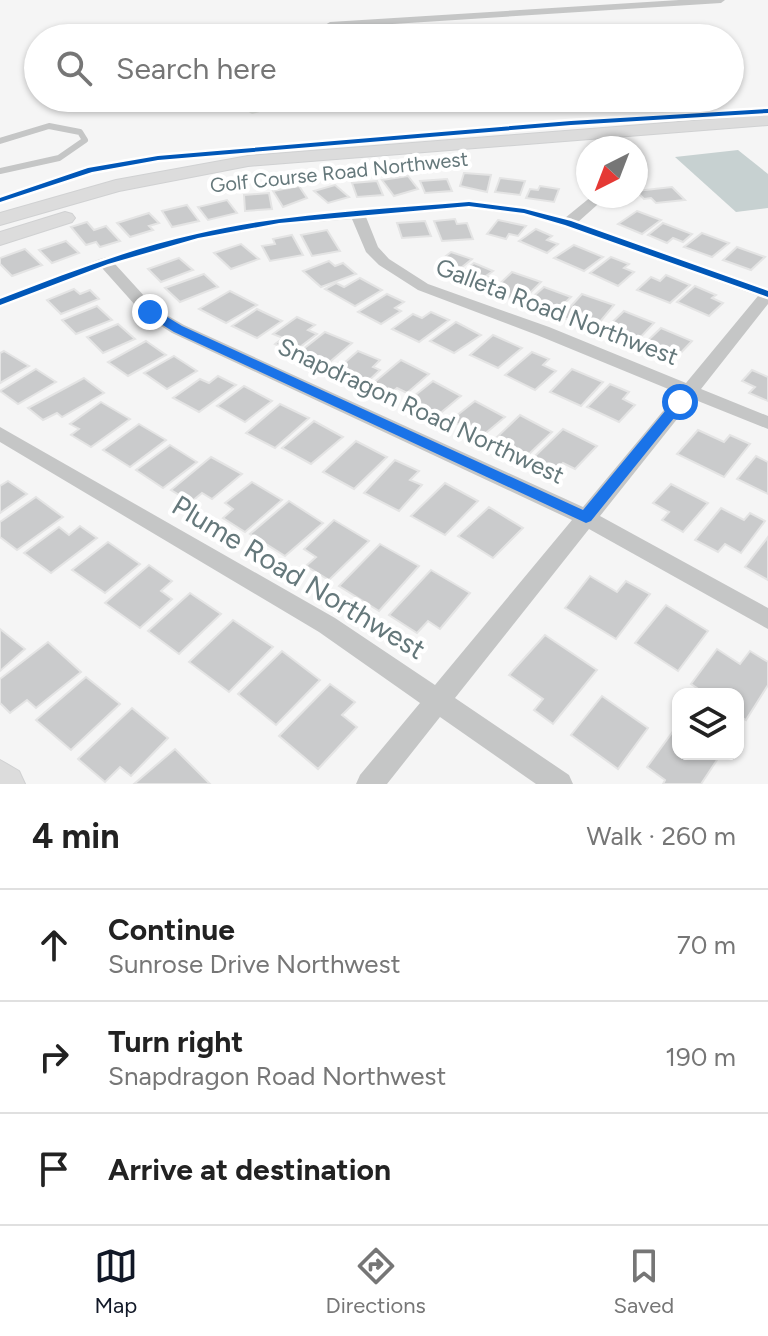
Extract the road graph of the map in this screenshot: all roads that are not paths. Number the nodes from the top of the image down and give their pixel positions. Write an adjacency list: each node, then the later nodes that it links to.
1 (721, 0): 2 (street)
2 (346, 24)
3 (767, 131): 5 (main road, Golf Course Road Northwest); 10 (main road, Golf Course Road Northwest)
4 (0, 141): 7 (lane)
5 (648, 142)
6 (576, 149): 12 (main road, Golf Course Road Northwest)
7 (0, 171)
8 (586, 208): 11 (street)
9 (357, 213): 11 (street); 13 (street); 16 (street, Galleta Road Northwest)
10 (0, 219)
11 (568, 223): 14 (street)
12 (0, 239)
13 (105, 262): 15 (street); 19 (street, Snapdragon Road Northwest)
14 (768, 294): 16 (street)
15 (0, 302)
16 (691, 389): 17 (street, Galleta Road Northwest); 19 (street)
17 (768, 423)
18 (0, 433): 21 (street, Plume Road Northwest)
19 (586, 517): 20 (street, Snapdragon Road Northwest); 21 (street)
20 (768, 619)
21 (440, 699): 24 (street); 25 (street, Plume Road Northwest)
22 (0, 779): 23 (main road)
23 (5, 784)
24 (370, 784)
25 (559, 784)

